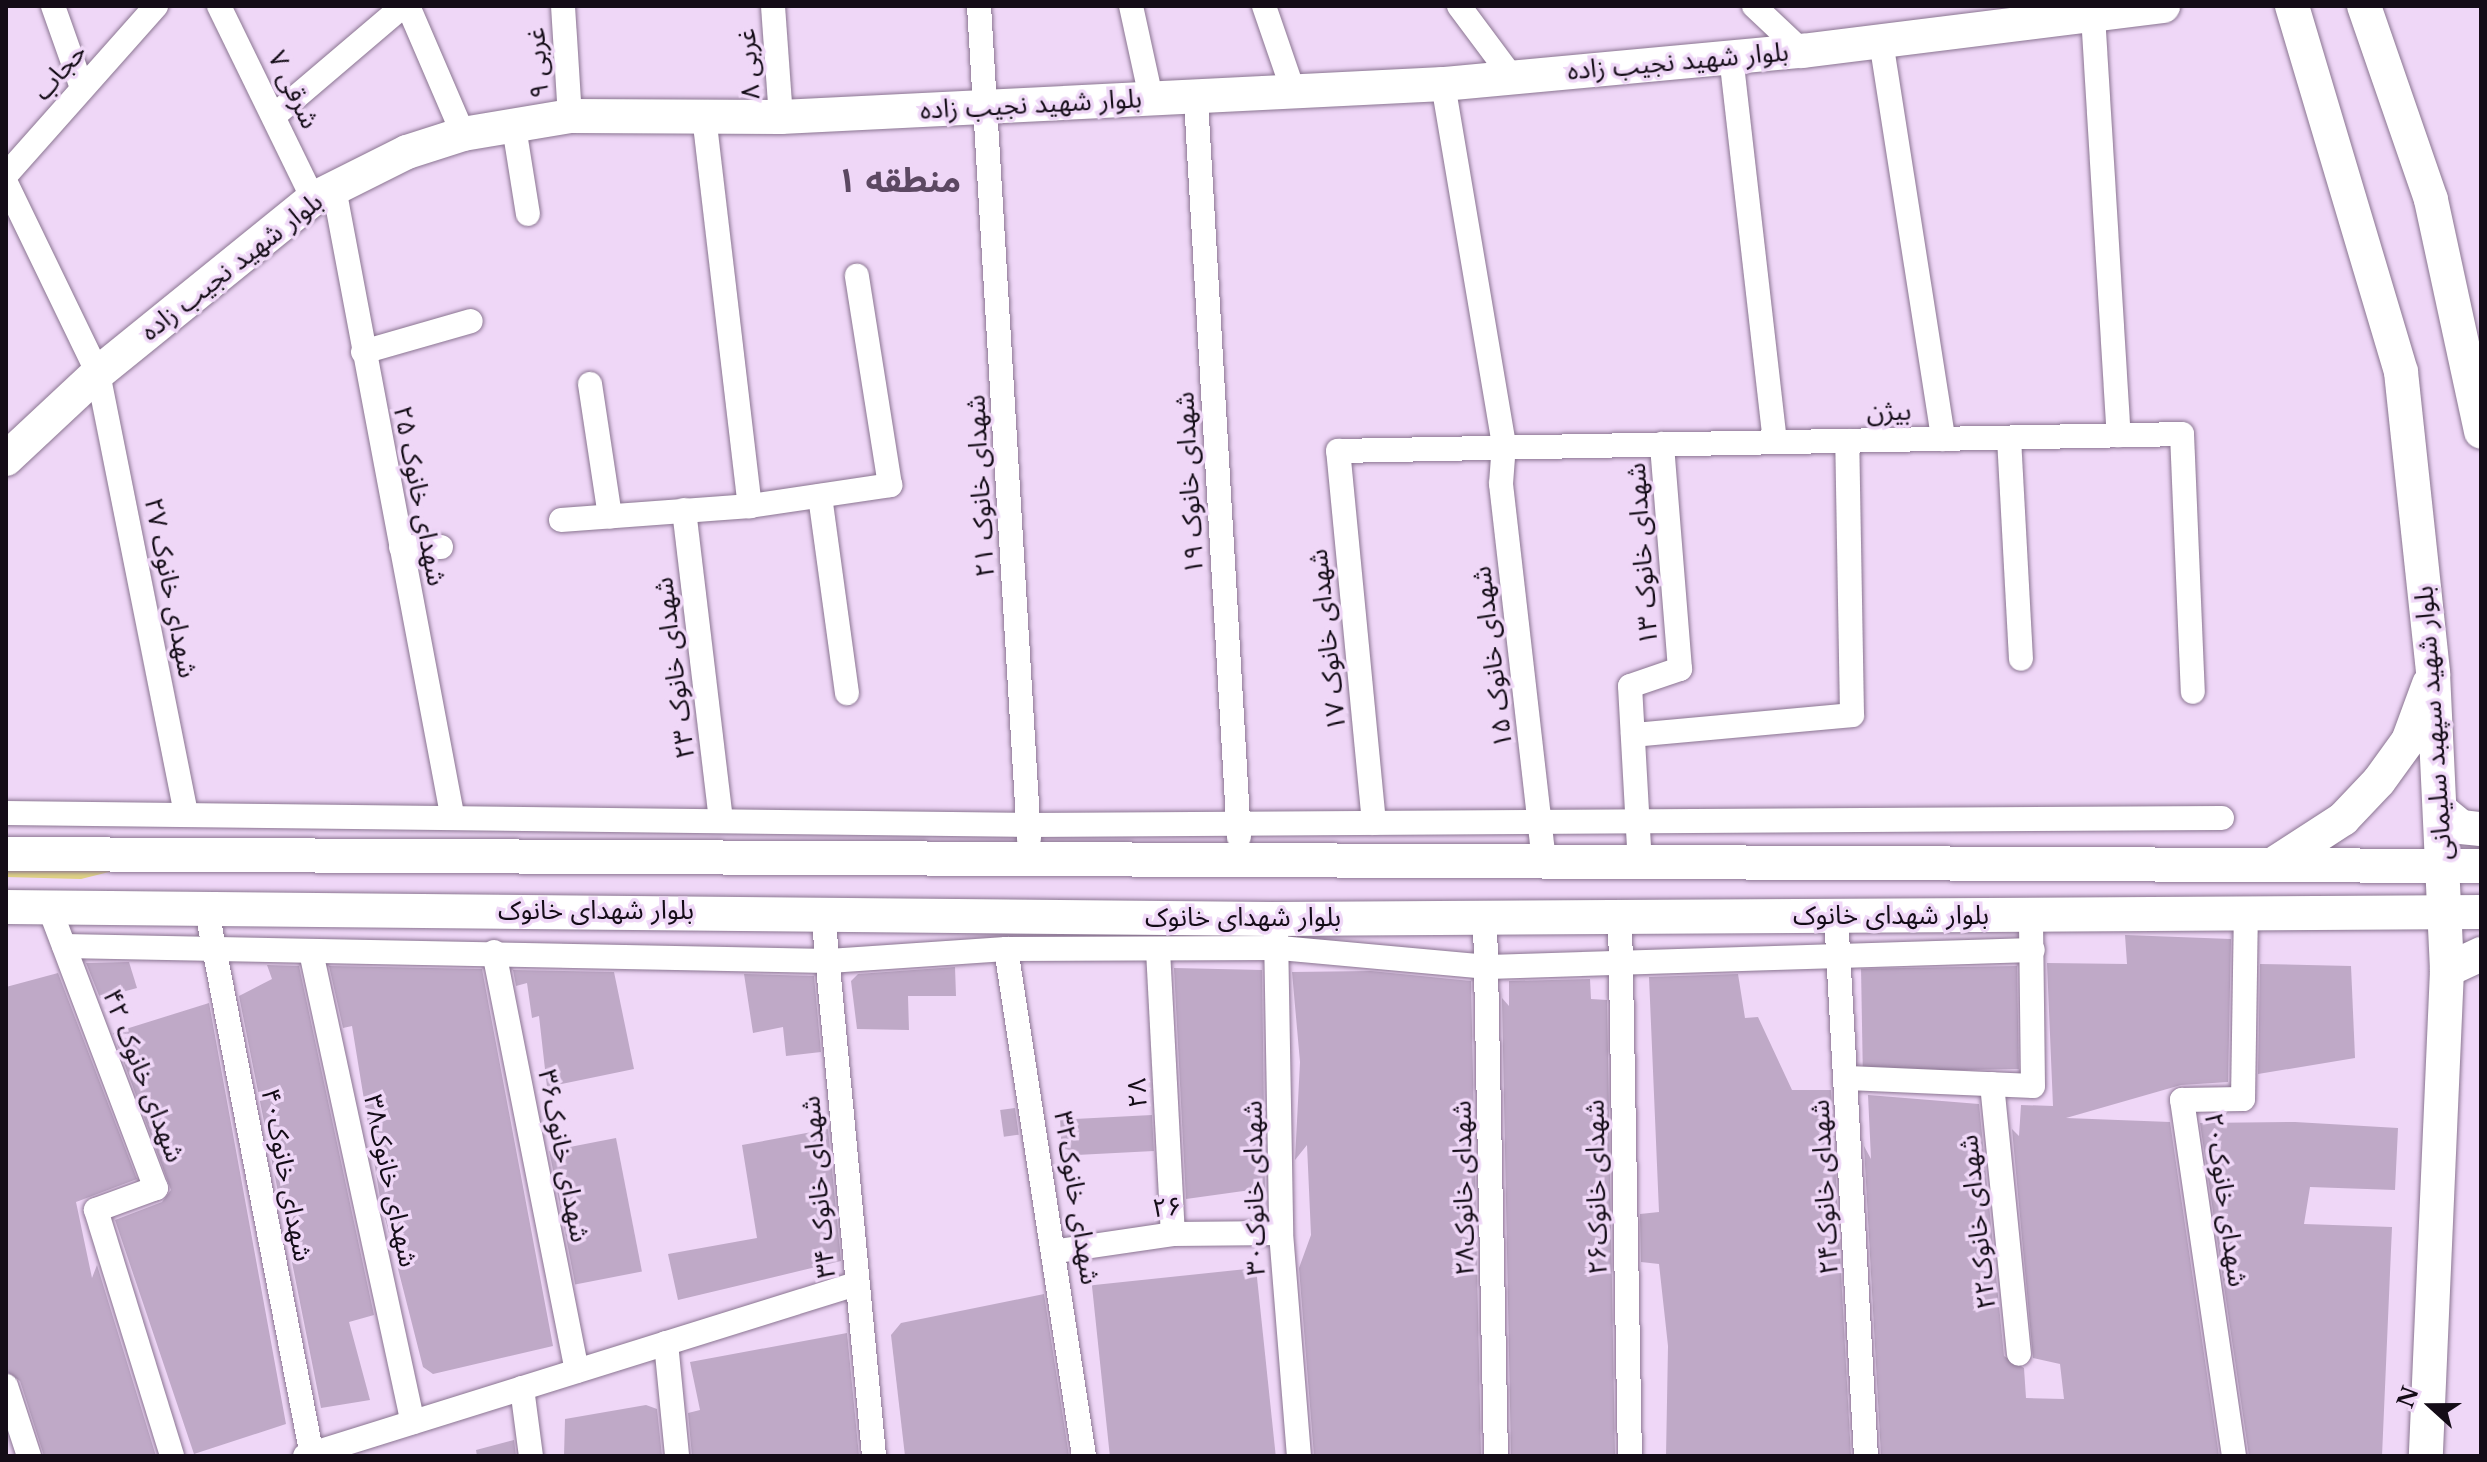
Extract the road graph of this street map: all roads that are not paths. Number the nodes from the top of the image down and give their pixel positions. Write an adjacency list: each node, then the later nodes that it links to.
1 (53, 6): 21 (street)
2 (156, 6): 21 (street, حجاب)
3 (219, 6): 26 (street, شرقی ۷)
4 (405, 6): 26 (street); 31 (street)
5 (563, 6): 27 (street, غربی ۹)
6 (773, 6): 29 (street, غربی ۸)
7 (979, 6): 25 (street, شهدای خانوک ۲۱)
8 (1131, 6): 23 (street)
9 (1264, 6): 22 (street)
10 (1459, 6): 19 (street)
11 (1754, 6): 17 (street)
12 (2292, 6): 59 (main road, بلوار شهید سپهبد سلیمانی)
13 (2364, 6): 41 (main road)
14 (2149, 7): 15 (main road, بلوار شهید نجیب زاده)
15 (2093, 15): 16 (main road, بلوار شهید نجیب زاده); 42 (street)
16 (1881, 41): 17 (main road, بلوار شهید نجیب زاده); 44 (street)
17 (1802, 51): 18 (main road, بلوار شهید نجیب زاده)
18 (1731, 56): 19 (main road, بلوار شهید نجیب زاده); 46 (street)
19 (1512, 77): 20 (main road, بلوار شهید نجیب زاده)
20 (1443, 84): 22 (main road, بلوار شهید نجیب زاده); 47 (street, شهدای خانوک ۱۵)
21 (82, 88): 32 (street, حجاب)
22 (1294, 93): 24 (main road, بلوار شهید نجیب زاده)
23 (1151, 98): 24 (main road, بلوار شهید نجیب زاده); 25 (main road, بلوار شهید نجیب زاده)
24 (1196, 100): 74 (street, شهدای خانوک ۱۹)
25 (987, 109): 29 (main road, بلوار شهید نجیب زاده); 76 (street, شهدای خانوک ۲۱)
26 (275, 115): 34 (street, شرقی ۷)
27 (570, 116): 28 (main road, بلوار شهید نجیب زاده); 30 (main road, بلوار شهید نجیب زاده)
28 (704, 116): 29 (main road, بلوار شهید نجیب زاده); 52 (street)
29 (781, 117)
30 (514, 127): 31 (main road, بلوار شهید نجیب زاده); 35 (street)
31 (463, 134): 34 (main road, بلوار شهید نجیب زاده)
32 (6, 175)
33 (6, 183): 39 (street, شهدای خانوک ۲۷)
34 (324, 194): 38 (street, شهدای خانوک ۲۵); 39 (main road, بلوار شهید نجیب زاده)
35 (528, 214)
36 (857, 276): 51 (street)
37 (471, 321): 38 (street)
38 (363, 352): 56 (street, شهدای خانوک ۲۵)
39 (98, 373): 50 (main road, بلوار شهید نجیب زاده); 65 (street, شهدای خانوک ۲۷)
40 (590, 384): 54 (street)
41 (2481, 432)
42 (2119, 435): 43 (street, بیژن); 60 (street, بیژن)
43 (2009, 438): 44 (street, بیژن); 58 (street)
44 (1943, 439): 45 (street, بیژن)
45 (1847, 441): 46 (street, بیژن); 62 (street)
46 (1775, 442): 48 (street, بیژن)
47 (1504, 444): 48 (street, بیژن); 49 (street, بیژن); 72 (street, شهدای خانوک ۱۵)
48 (1662, 444): 62 (street, شهدای خانوک ۱۳)
49 (1338, 451): 75 (street, شهدای خانوک ۱۷)
50 (6, 459)
51 (820, 496): 52 (street); 61 (street)
52 (750, 506): 53 (street)
53 (684, 510): 54 (street); 70 (street, شهدای خانوک ۲۳)
54 (610, 516): 55 (street)
55 (561, 520)
56 (401, 547): 57 (street); 67 (street, شهدای خانوک ۲۵)
57 (441, 547)
58 (2021, 659)
59 (2433, 673): 64 (main road, بلوار شهید سپهبد سلیمانی); 86 (main road)
60 (2193, 692)
61 (847, 693)
62 (1633, 735): 71 (street, شهدای خانوک ۱۳)
63 (6, 813): 65 (street)
64 (2444, 813): 77 (main road); 87 (main road, بلوار شهید سپهبد سلیمانی)
65 (186, 814): 66 (street)
66 (276, 814): 67 (street); 78 (street)
67 (452, 814): 68 (street)
68 (584, 817): 70 (street); 79 (street)
69 (2222, 818): 71 (street)
70 (721, 820): 73 (street)
71 (1638, 821): 72 (street); 85 (street, شهدای خانوک ۱۳)
72 (1541, 822): 75 (street); 84 (street, شهدای خانوک ۱۵)
73 (892, 823): 76 (street); 81 (street)
74 (1238, 823): 75 (street); 76 (street); 83 (street, شهدای خانوک ۱۹)
75 (1374, 823)
76 (1028, 825): 82 (street, شهدای خانوک ۲۱)
77 (2481, 829)
78 (275, 852): 79 (main road, بلوار شهدای خانوک); 80 (main road, بلوار شهدای خانوک)
79 (583, 853): 81 (main road, بلوار شهدای خانوک)
80 (6, 854)
81 (893, 857): 82 (main road, بلوار شهدای خانوک)
82 (1030, 861): 83 (main road, بلوار شهدای خانوک)
83 (1240, 863): 84 (main road, بلوار شهدای خانوک)
84 (1544, 864): 85 (main road, بلوار شهدای خانوک)
85 (1640, 865): 86 (main road, بلوار شهدای خانوک)
86 (2271, 866): 87 (main road, بلوار شهدای خانوک)
87 (2445, 866): 88 (main road, بلوار شهدای خانوک); 93 (main road, بلوار شهید سپهبد سلیمانی)
88 (2481, 866)
89 (206, 906): 91 (main road, بلوار شهدای خانوک); 95 (main road, بلوار شهدای خانوک); 103 (street, شهدای خانوک۴۰)
90 (6, 907): 91 (main road, بلوار شهدای خانوک)
91 (49, 907): 101 (street, شهدای خانوک ۴۲)
92 (2246, 912): 93 (main road, بلوار شهدای خانوک); 97 (main road, بلوار شهدای خانوک); 137 (street, شهدای خانوک۲۰)
93 (2446, 912): 94 (main road, بلوار شهدای خانوک); 113 (main road, بلوار شهید سپهبد سلیمانی)
94 (2481, 912)
95 (823, 913): 100 (main road, بلوار شهدای خانوک); 110 (street, ۳۴ شهدای خانوک)
96 (1836, 915): 97 (main road, بلوار شهدای خانوک); 99 (main road, بلوار شهدای خانوک); 109 (street, شهدای خانوک۲۴)
97 (2031, 916): 105 (street)
98 (1485, 918): 99 (main road, بلوار شهدای خانوک); 100 (main road, بلوار شهدای خانوک); 112 (street, شهدای خانوک۲۸)
99 (1620, 918): 111 (street, شهدای خانوک۲۶)
100 (1276, 934): 104 (street); 112 (street); 116 (street, شهدای خانوک۳۰)
101 (64, 946): 103 (street); 128 (street, شهدای خانوک ۴۲)
102 (1006, 949): 104 (street); 110 (street); 118 (street, شهدای خانوک۳۲)
103 (214, 950): 106 (street); 126 (street, شهدای خانوک۴۰)
104 (1158, 950): 117 (street, ۲۸)
105 (2033, 950): 109 (street); 115 (street)
106 (311, 952): 107 (street); 125 (street, شهدای خانوک۳۸)
107 (494, 952): 110 (street); 122 (street, شهدای خانوک۳۶)
108 (2481, 954): 113 (main road)
109 (1842, 957): 111 (street); 114 (street, شهدای خانوک۲۴)
110 (829, 961): 119 (street, ۳۴ شهدای خانوک)
111 (1621, 961): 112 (street); 135 (street, شهدای خانوک۲۶)
112 (1488, 967): 134 (street, شهدای خانوک۲۸)
113 (2447, 970): 138 (main road, بلوار شهید سپهبد سلیمانی)
114 (1848, 1078): 115 (street); 136 (street, شهدای خانوک۲۴)
115 (1992, 1084): 121 (street, شهدای خانوک۲۲)
116 (1281, 1233): 117 (street, ۲۶); 133 (street, شهدای خانوک۳۰)
117 (1173, 1234): 118 (street, ۲۶)
118 (1058, 1251): 132 (street, شهدای خانوک۳۲)
119 (856, 1284): 120 (street); 131 (street, ۳۴ شهدای خانوک)
120 (666, 1343): 122 (street); 130 (street)
121 (2019, 1354)
122 (577, 1371): 124 (street)
123 (6, 1386): 127 (street)
124 (522, 1388): 125 (street); 129 (street)
125 (413, 1422): 126 (street)
126 (310, 1455)
127 (29, 1456)
128 (172, 1456)
129 (531, 1456)
130 (677, 1456)
131 (874, 1456)
132 (1084, 1456)
133 (1299, 1456)
134 (1496, 1456)
135 (1630, 1456)
136 (1866, 1456)
137 (2234, 1456)
138 (2426, 1456)

